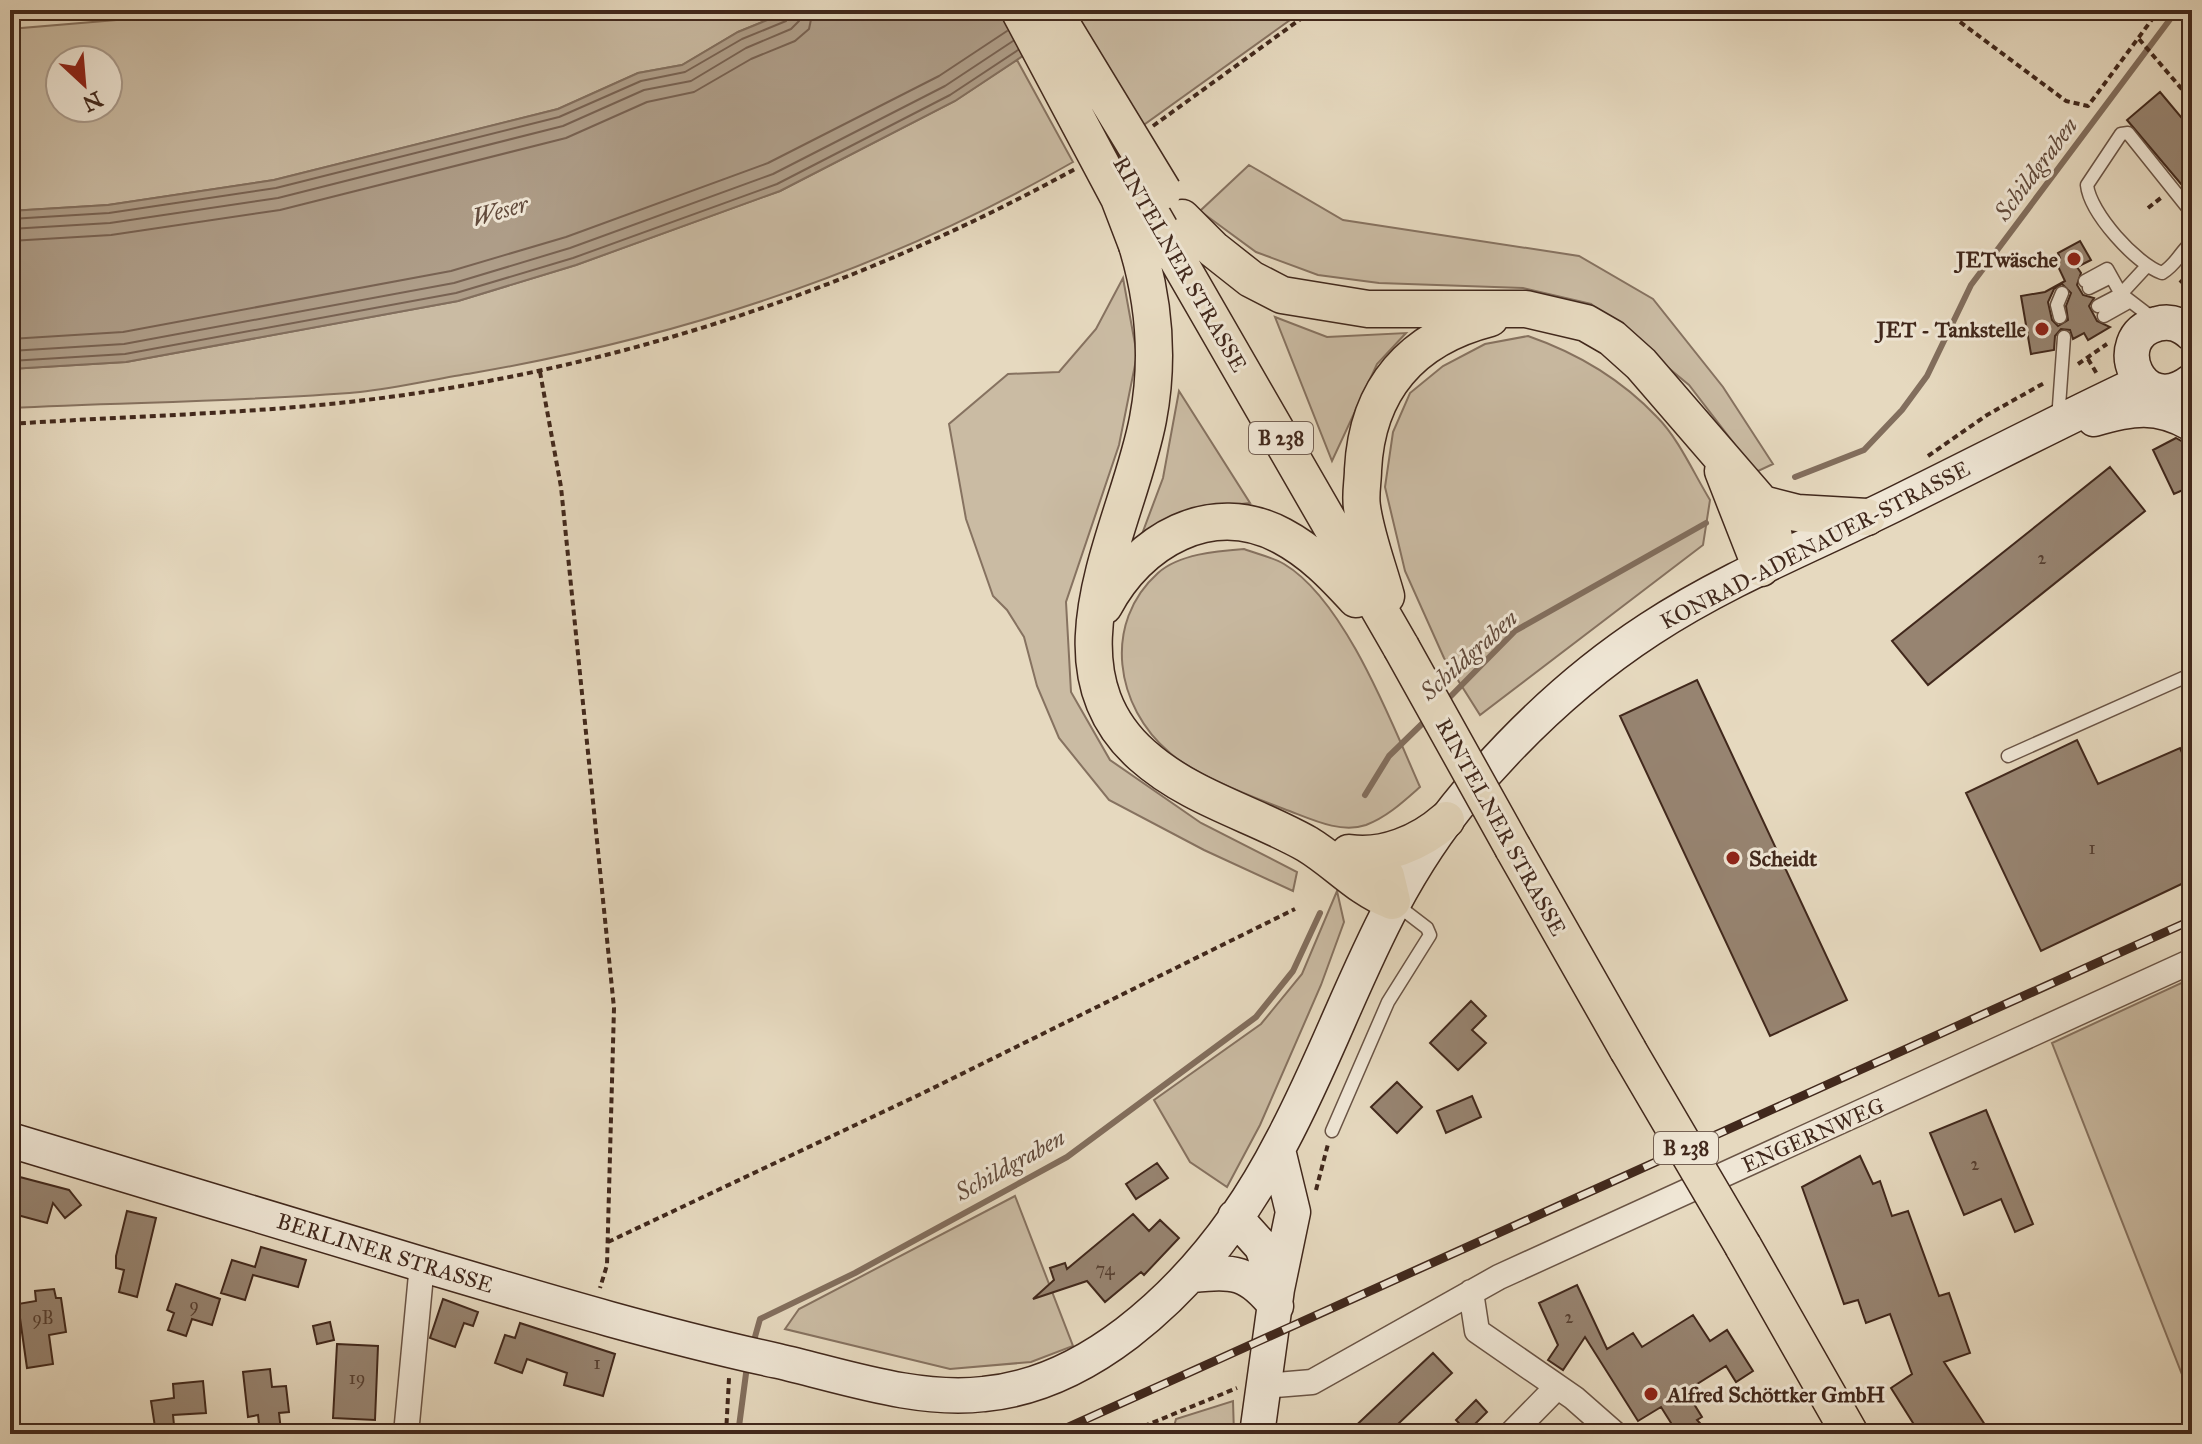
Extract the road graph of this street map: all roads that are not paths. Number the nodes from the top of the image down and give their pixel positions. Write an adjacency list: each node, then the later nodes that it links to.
1 (1019, 10): 5 (main road, B 238, bridge)
2 (1035, 10): 5 (main road, RINTELNER STRASSE / B 238, bridge)
3 (1053, 10): 5 (main road, B 238, bridge)
4 (2192, 213): 7 (lane)
5 (1160, 231): 10 (main road, B 238); 23 (main road, B 238); 24 (main road, RINTELNER STRASSE / B 238)
6 (2192, 242): 7 (lane)
7 (2146, 267): 9 (lane)
8 (2087, 284): 9 (lane)
9 (2125, 298): 11 (lane); 12 (lane)
10 (1526, 309): 19 (main road, B 238); 24 (main road, B 238)
11 (2101, 311)
12 (2180, 314): 14 (main road)
13 (2064, 337): 15 (lane)
14 (2137, 372): 15 (main road, KONRAD-ADENAUER-STRASSE); 16 (main road); 18 (main road, KONRAD-ADENAUER-STRASSE)
15 (2061, 389): 18 (main road, KONRAD-ADENAUER-STRASSE)
16 (2189, 390)
17 (2192, 424): 18 (main road)
18 (2017, 440): 21 (main road, KONRAD-ADENAUER-STRASSE)
19 (1718, 457): 20 (main road, B 238); 22 (main road, B 238)
20 (1762, 504): 21 (main road); 22 (main road, B 238)
21 (1867, 517): 22 (main road, KONRAD-ADENAUER-STRASSE)
22 (1761, 568): 27 (main road, KONRAD-ADENAUER-STRASSE)
23 (1095, 625): 24 (main road, B 238); 28 (main road, B 238)
24 (1401, 647): 48 (main road, RINTELNER STRASSE / B 238, bridge)
25 (2192, 674): 26 (lane)
26 (2008, 756)
27 (1446, 820): 29 (main road, B 238); 30 (main road, KONRAD-ADENAUER-STRASSE)
28 (1308, 845): 29 (main road, B 238); 30 (main road, B 238)
29 (1359, 854): 30 (main road)
30 (1392, 901): 32 (lane); 34 (main road, KONRAD-ADENAUER-STRASSE)
31 (2192, 961): 39 (street, ENGERNWEG)
32 (1332, 1131)
33 (10, 1140): 37 (main road, BERLINER STRASSE)
34 (1278, 1150): 35 (main road, KONRAD-ADENAUER-STRASSE); 36 (main road)
35 (1239, 1211): 36 (main road); 38 (main road, KONRAD-ADENAUER-STRASSE); 40 (main road)
36 (1286, 1247): 40 (main road)
37 (422, 1264): 41 (main road, BERLINER STRASSE); 44 (street)
38 (1192, 1275): 40 (main road); 41 (main road, KONRAD-ADENAUER-STRASSE)
39 (1471, 1292): 42 (street, ENGERNWEG); 43 (street)
40 (1277, 1297): 42 (main road)
41 (749, 1355)
42 (1263, 1386): 45 (main road)
43 (1557, 1387): 46 (street); 47 (street)
44 (406, 1434)
45 (1257, 1434)
46 (1511, 1434)
47 (1615, 1434)
48 (1850, 1434)

